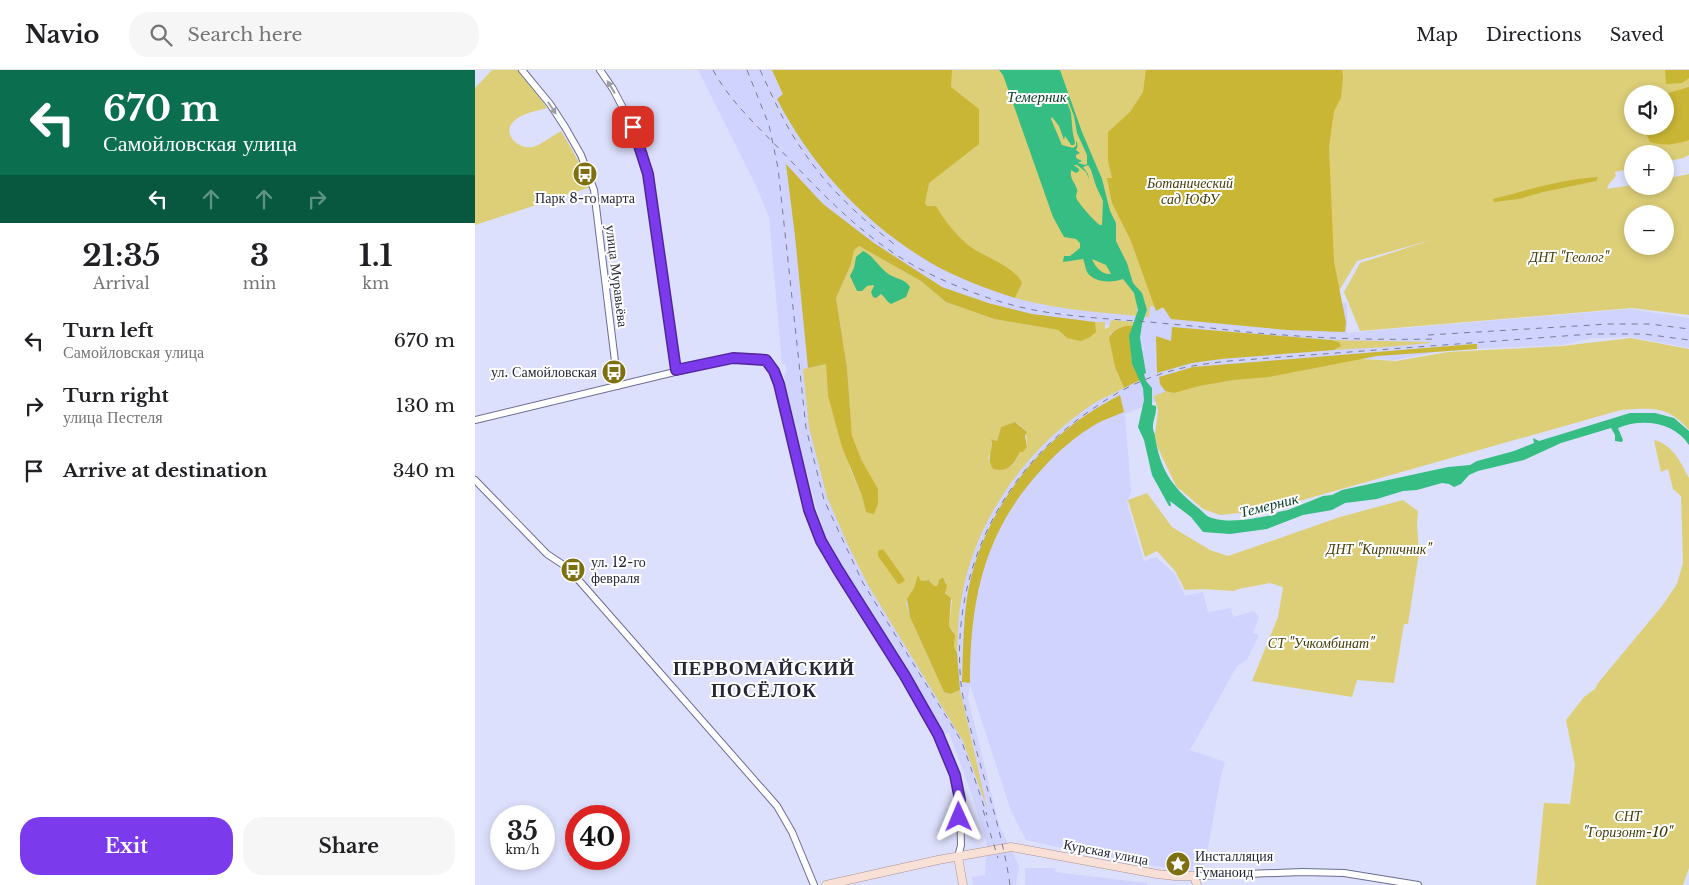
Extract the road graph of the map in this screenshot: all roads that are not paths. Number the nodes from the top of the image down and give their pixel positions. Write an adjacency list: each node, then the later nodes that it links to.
1 (522, 70): 4 (street, улица Муравьёва, one-way to 4)
2 (600, 70): 3 (street, one-way to 2)
3 (676, 370): 4 (street); 7 (street)
4 (618, 386): 5 (street)
5 (475, 420)
6 (475, 480): 9 (street)
7 (958, 857): 8 (main road, Курская улица); 10 (main road, Курская улица); 11 (main road)
8 (1194, 876): 12 (main road); 13 (street, Курская улица)
9 (814, 885)
10 (827, 885)
11 (963, 885)
12 (1197, 885)
13 (1418, 885)

